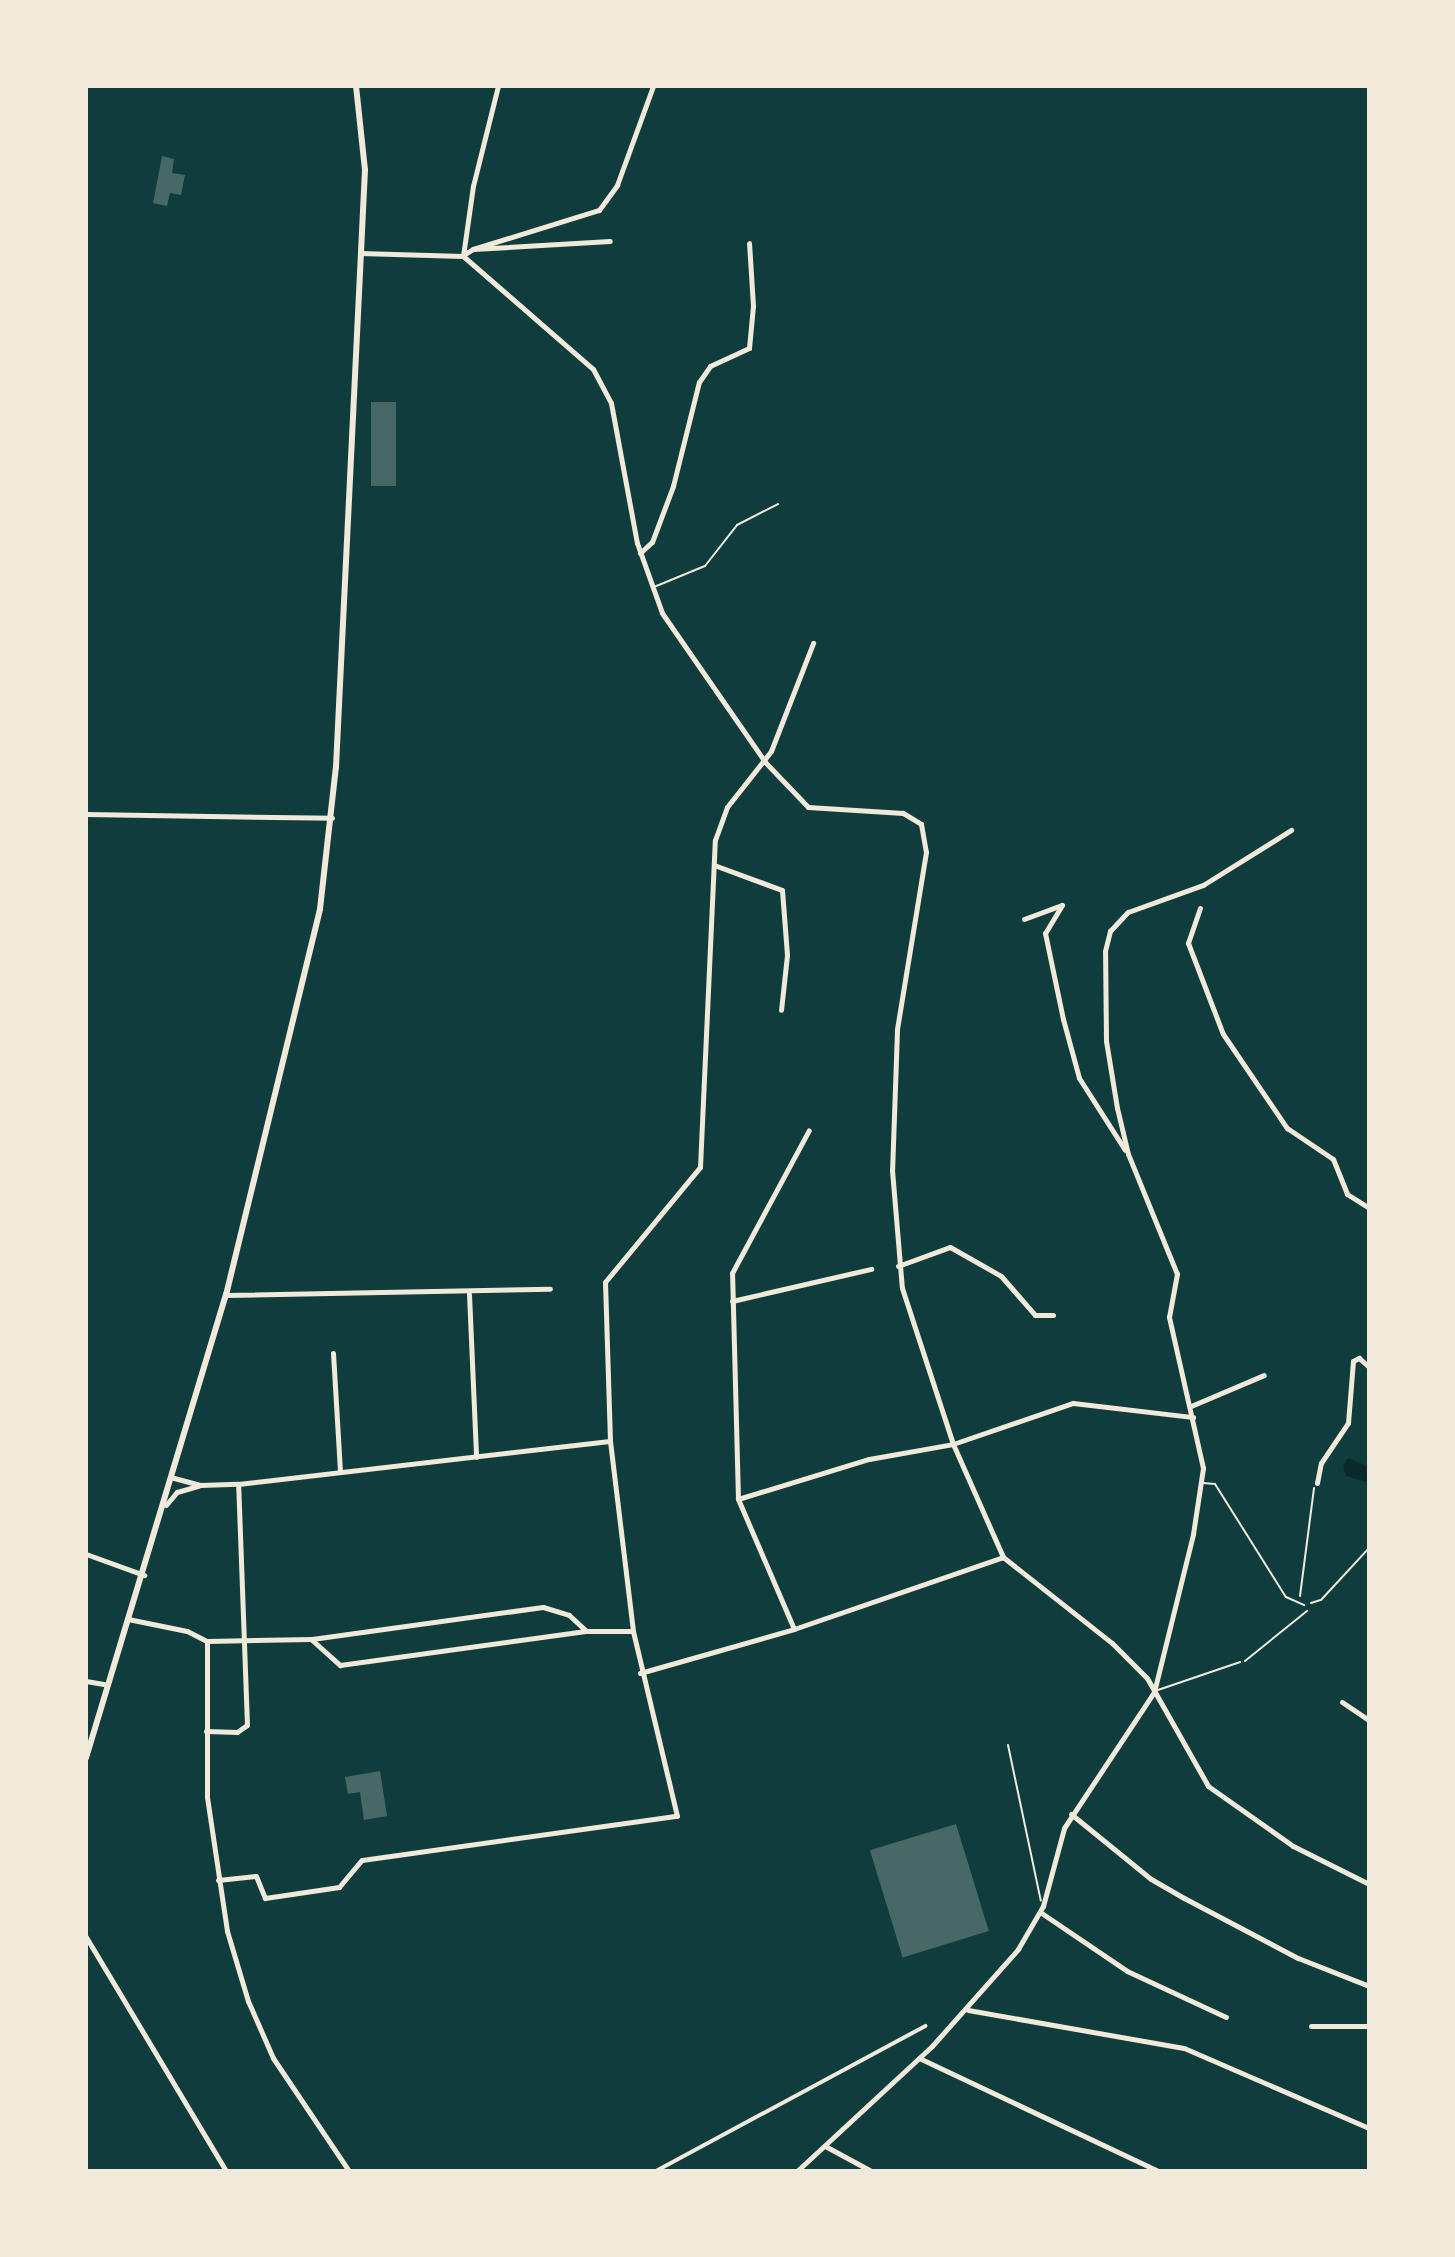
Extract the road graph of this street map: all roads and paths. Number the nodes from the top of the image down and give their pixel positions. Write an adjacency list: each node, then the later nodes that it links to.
1 (356, 86): 7 (street)
2 (498, 86): 8 (street)
3 (653, 86): 6 (street)
4 (610, 241): 6 (street)
5 (749, 243): 10 (street)
6 (473, 249): 8 (street)
7 (360, 253): 8 (street); 15 (street)
8 (463, 256): 10 (street)
9 (778, 504): 11 (lane)
10 (640, 553): 11 (street)
11 (651, 588): 13 (street)
12 (813, 643): 13 (street)
13 (765, 762): 17 (street); 24 (street)
14 (86, 814): 15 (street)
15 (332, 818): 28 (street)
16 (1291, 830): 22 (street)
17 (714, 865): 20 (street); 36 (street)
18 (1200, 908): 23 (street)
19 (1024, 919): 22 (street)
20 (781, 1010)
21 (809, 1130): 29 (street)
22 (1128, 1154): 34 (street)
23 (1369, 1208)
24 (898, 1266): 30 (street); 37 (street)
25 (871, 1269): 29 (street)
26 (550, 1289): 27 (street)
27 (469, 1294): 28 (street); 38 (street)
28 (226, 1295): 40 (street)
29 (732, 1301): 45 (street)
30 (1053, 1315)
31 (333, 1353): 39 (street)
32 (1369, 1367): 42 (street)
33 (1264, 1375): 34 (street)
34 (1191, 1406): 35 (street)
35 (1193, 1417): 37 (street); 41 (street)
36 (610, 1441): 38 (street); 58 (street)
37 (953, 1444): 45 (street); 50 (street)
38 (476, 1457): 39 (street)
39 (340, 1472): 43 (street)
40 (174, 1478): 44 (street); 46 (street)
41 (1202, 1483): 53 (lane); 66 (street)
42 (1317, 1483): 53 (path)
43 (238, 1484): 44 (street); 61 (street)
44 (200, 1485): 46 (street)
45 (738, 1499): 56 (street)
46 (166, 1505): 52 (street)
47 (1369, 1548): 48 (path)
48 (1364, 1553): 51 (path); 54 (path)
49 (86, 1554): 52 (street)
50 (1003, 1557): 56 (street); 66 (street)
51 (1369, 1557)
52 (144, 1575): 55 (street)
53 (1299, 1600): 54 (lane)
54 (1304, 1605): 62 (path)
55 (128, 1619): 60 (street); 65 (street)
56 (794, 1629): 63 (street)
57 (586, 1631): 58 (street); 59 (street); 59 (street)
58 (633, 1631): 63 (street)
59 (312, 1639): 61 (street)
60 (207, 1641): 61 (street); 69 (street)
61 (244, 1641): 69 (street)
62 (1240, 1662): 66 (lane)
63 (640, 1673): 73 (street)
64 (86, 1681): 65 (street)
65 (108, 1685): 71 (street)
66 (1154, 1692): 72 (street); 74 (street)
67 (1342, 1702): 68 (street)
68 (1369, 1720)
69 (206, 1731): 73 (street)
70 (1008, 1745): 75 (lane)
71 (86, 1758)
72 (1071, 1814): 75 (street); 77 (street)
73 (218, 1880): 87 (street)
74 (1369, 1884)
75 (1041, 1909): 78 (street); 79 (street)
76 (86, 1937): 86 (street)
77 (1369, 1986)
78 (967, 2010): 83 (street); 84 (street)
79 (1226, 2017)
80 (925, 2026): 88 (street)
81 (1311, 2026): 82 (street)
82 (1369, 2026)
83 (919, 2058): 85 (street); 91 (street)
84 (1369, 2128)
85 (825, 2146): 89 (street); 90 (street)
86 (226, 2171)
87 (349, 2171)
88 (656, 2171)
89 (797, 2171)
90 (871, 2171)
91 (1158, 2171)

